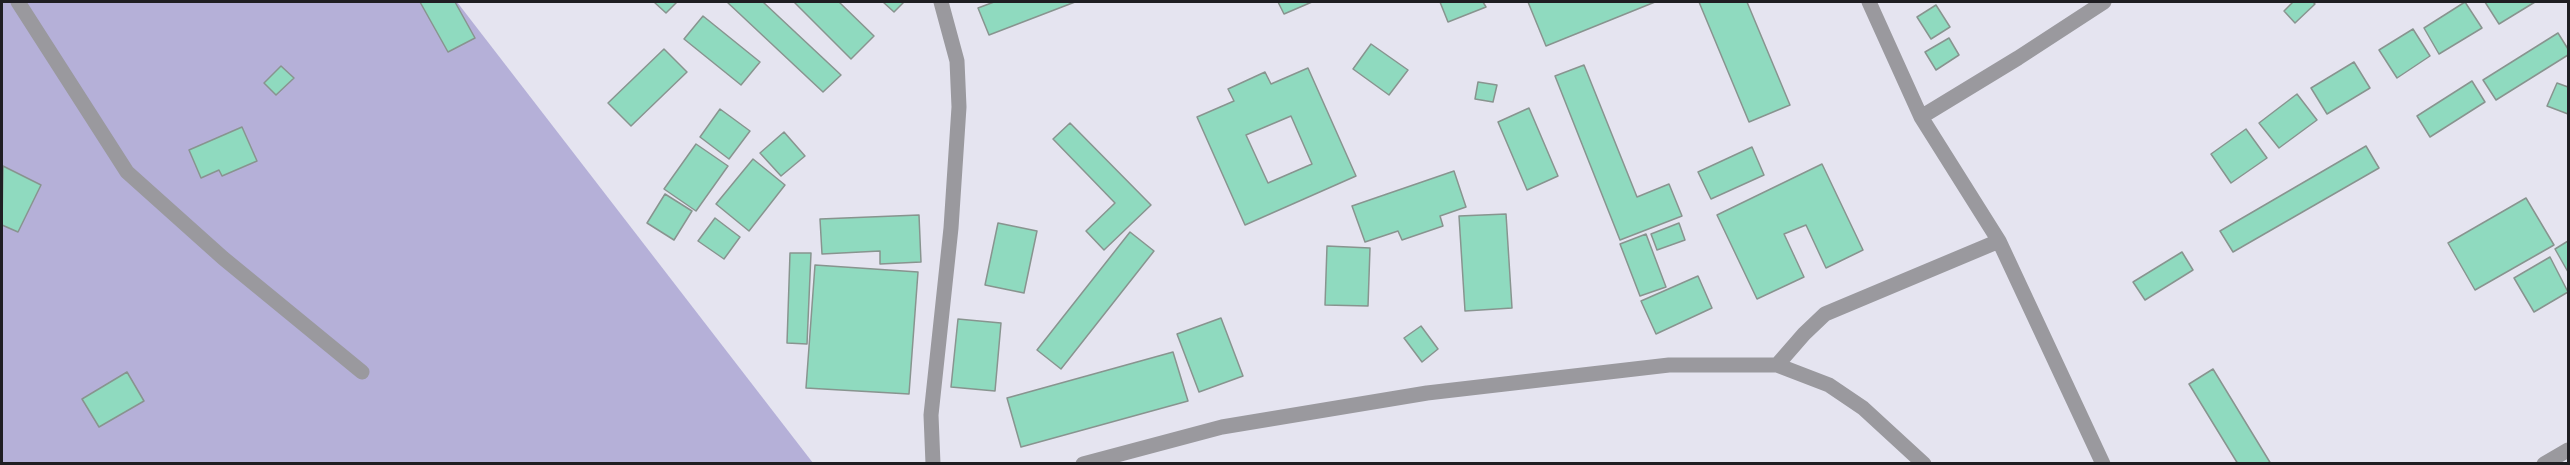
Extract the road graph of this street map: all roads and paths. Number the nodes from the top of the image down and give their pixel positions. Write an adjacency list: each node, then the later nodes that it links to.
1 (18, 2): 8 (street)
2 (941, 2): 10 (street)
3 (1869, 2): 5 (street)
4 (2104, 2): 5 (street)
5 (1921, 117): 6 (street)
6 (1999, 241): 7 (street); 13 (street)
7 (1777, 365): 11 (street); 12 (street)
8 (362, 372)
9 (2568, 450): 14 (street)
10 (933, 464)
11 (1083, 464)
12 (1924, 464)
13 (2103, 464)
14 (2544, 464)

